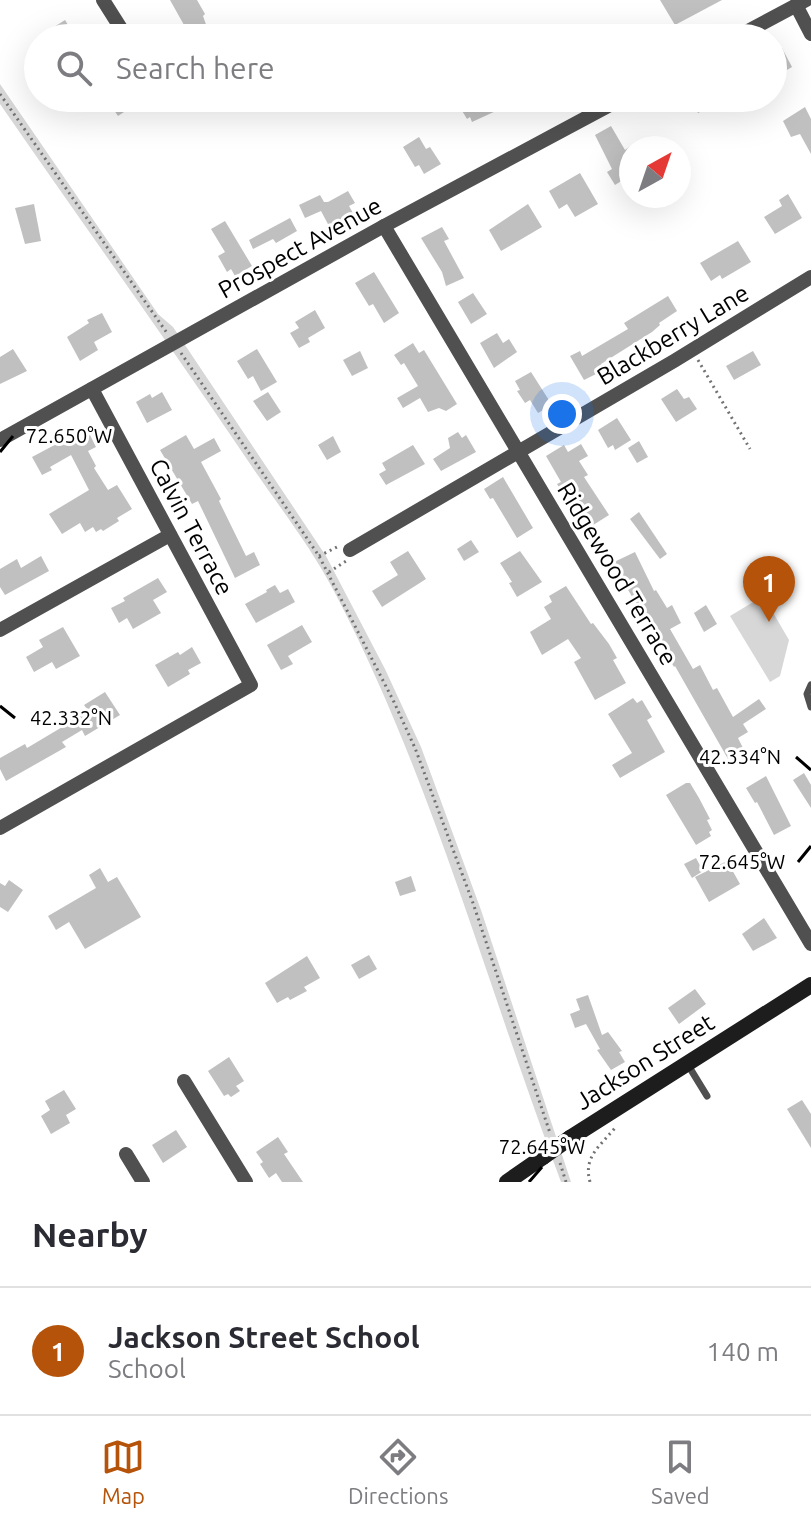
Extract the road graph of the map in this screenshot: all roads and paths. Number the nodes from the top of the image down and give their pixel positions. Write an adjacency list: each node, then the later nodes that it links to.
1 (103, 0): 3 (street)
2 (798, 2): 4 (street); 5 (street)
3 (118, 24)
4 (760, 24)
5 (811, 34)
6 (0, 94): 10 (path)
7 (597, 112): 8 (street, Prospect Avenue)
8 (384, 226): 13 (street, Prospect Avenue); 16 (street, Ridgewood Terrace)
9 (811, 277): 11 (street, Blackberry Lane)
10 (167, 333)
11 (692, 350): 15 (path); 16 (street, Blackberry Lane)
12 (179, 351): 29 (path)
13 (92, 389): 14 (street, Prospect Avenue); 17 (street, Calvin Terrace)
14 (0, 440)
15 (750, 449)
16 (518, 451): 18 (street, Blackberry Lane); 23 (street, Ridgewood Terrace)
17 (170, 535): 19 (street); 22 (street, Calvin Terrace)
18 (350, 550)
19 (0, 630)
20 (811, 685): 21 (lane)
21 (811, 707)
22 (0, 828)
23 (811, 944)
24 (811, 985): 25 (street, Jackson Street)
25 (687, 1064): 27 (lane); 31 (street, Jackson Street, bridge)
26 (184, 1081): 33 (street)
27 (707, 1096)
28 (618, 1124): 36 (path)
29 (551, 1138)
30 (126, 1154): 32 (street)
31 (549, 1155): 34 (street, Jackson Street); 35 (path)
32 (143, 1182)
33 (246, 1182)
34 (507, 1182)
35 (566, 1182)
36 (590, 1182)

